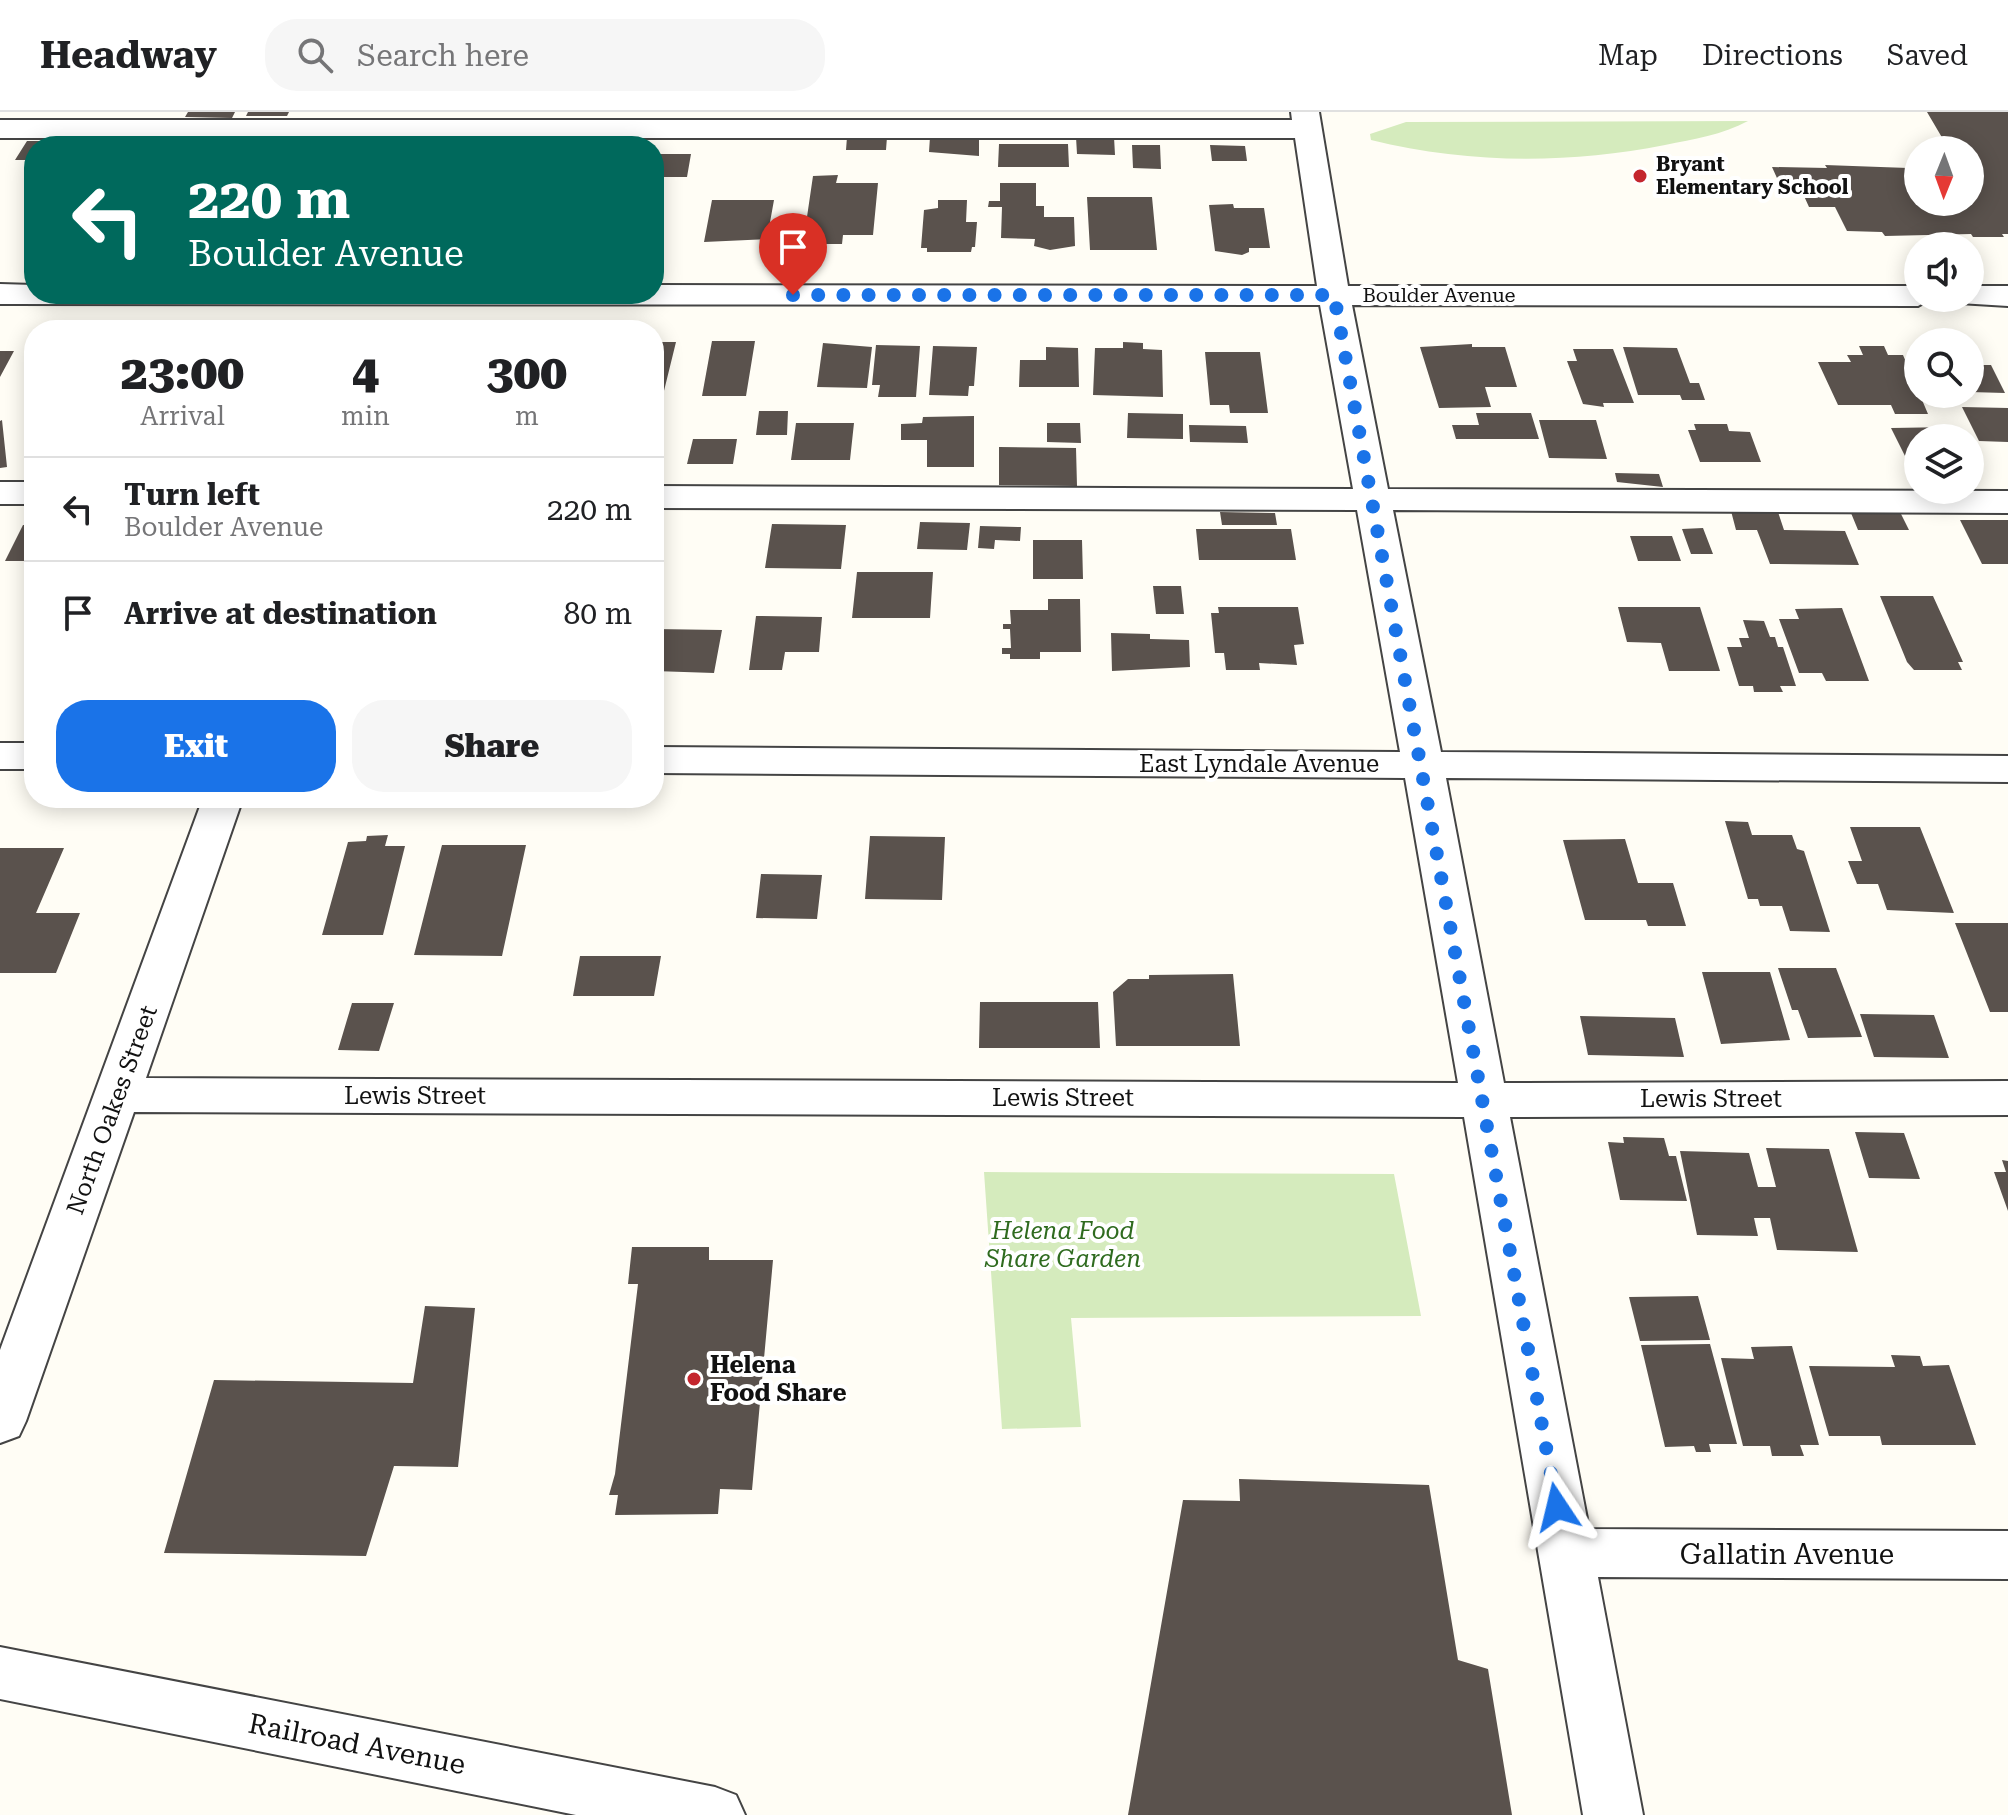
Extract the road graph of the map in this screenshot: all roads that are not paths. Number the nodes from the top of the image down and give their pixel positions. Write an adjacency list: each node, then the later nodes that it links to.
1 (1306, 120): 3 (street); 7 (street)
2 (0, 129): 3 (street)
3 (473, 129)
4 (0, 294): 5 (street, Boulder Avenue)
5 (24, 294)
6 (664, 294): 7 (street, Boulder Avenue)
7 (1334, 295): 8 (street, Boulder Avenue); 14 (street)
8 (1904, 296)
9 (1984, 296): 10 (street)
10 (2008, 296)
11 (0, 493): 12 (street)
12 (24, 493)
13 (664, 497): 14 (street)
14 (1373, 502): 15 (street); 19 (street)
15 (2008, 502)
16 (0, 756): 17 (street)
17 (24, 756)
18 (664, 760): 19 (street, East Lyndale Avenue)
19 (1423, 765): 20 (street, East Lyndale Avenue); 24 (street)
20 (2008, 769)
21 (219, 808): 22 (street, North Oakes Street)
22 (117, 1095): 24 (street, Lewis Street); 25 (street, North Oakes Street)
23 (2008, 1098): 24 (street, Lewis Street)
24 (1483, 1100): 26 (street)
25 (0, 1421)
26 (1565, 1553): 27 (street, Gallatin Avenue); 30 (street)
27 (2008, 1555)
28 (0, 1673): 29 (street, Railroad Avenue)
29 (715, 1815)
30 (1613, 1815)

